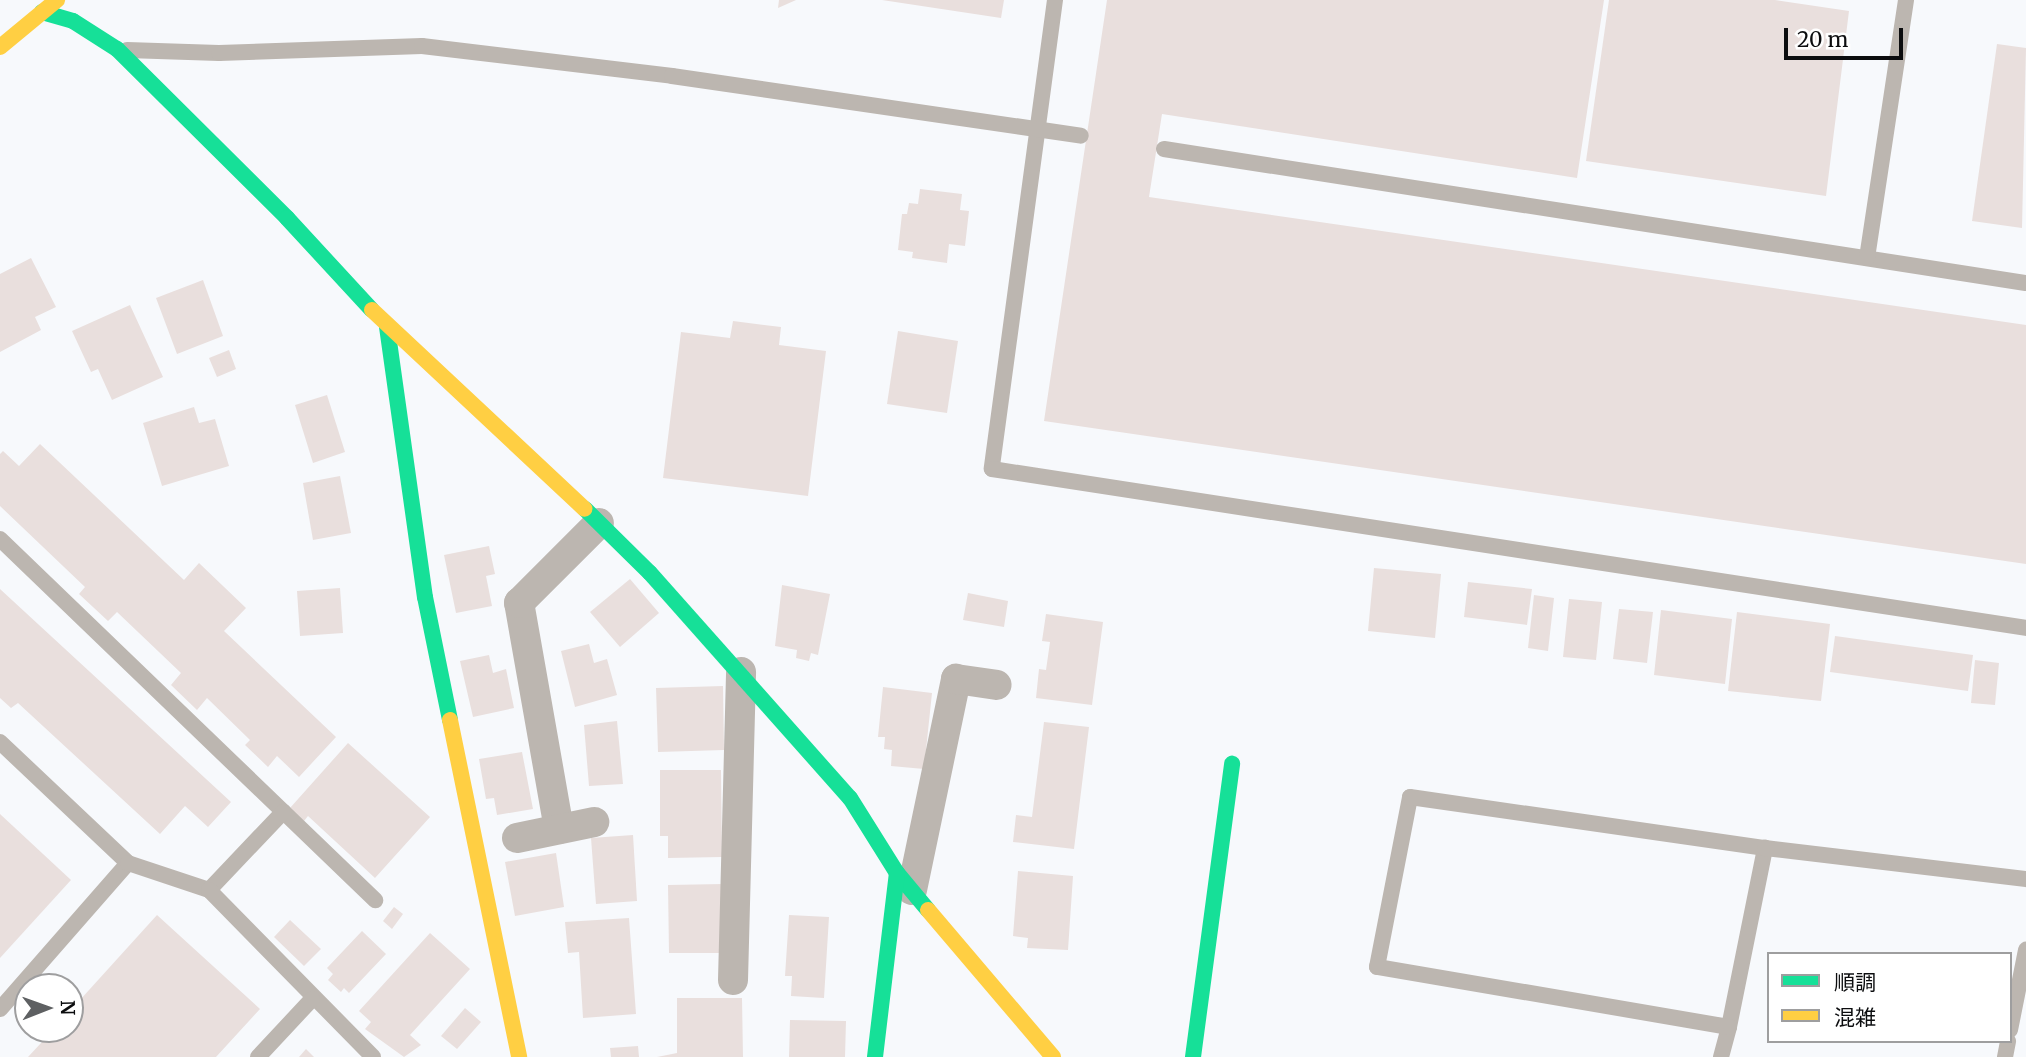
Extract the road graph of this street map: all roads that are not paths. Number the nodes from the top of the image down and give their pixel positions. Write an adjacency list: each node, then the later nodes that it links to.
1 (57, 0): 4 (street)
2 (1055, 0): 7 (lane)
3 (1906, 0): 10 (lane)
4 (42, 12): 5 (street); 6 (street)
5 (0, 47)
6 (117, 49): 7 (lane); 12 (street)
7 (1036, 129): 8 (lane); 15 (lane)
8 (1081, 136)
9 (1164, 149): 10 (lane)
10 (1867, 258): 11 (lane)
11 (2026, 283)
12 (387, 327): 13 (street); 38 (street)
13 (599, 523): 16 (street); 22 (street)
14 (0, 539): 20 (lane)
15 (2026, 628)
16 (741, 671): 27 (street); 31 (street)
17 (997, 685): 27 (street)
18 (0, 742): 25 (lane)
19 (1232, 764): 41 (street)
20 (283, 812): 28 (lane); 29 (lane)
21 (594, 822): 22 (street)
22 (559, 829): 23 (street)
23 (517, 838)
24 (1766, 848): 26 (lane); 35 (lane); 35 (lane)
25 (128, 863): 28 (lane); 33 (lane)
26 (2026, 879)
27 (904, 881): 39 (street); 40 (street)
28 (209, 890): 32 (lane)
29 (375, 900)
30 (2026, 950): 34 (lane)
31 (733, 980)
32 (312, 999): 36 (lane); 37 (lane)
33 (0, 1009)
34 (2012, 1020)
35 (1729, 1027): 42 (lane)
36 (258, 1057)
37 (373, 1057)
38 (519, 1057)
39 (875, 1057)
40 (1053, 1057)
41 (1193, 1057)
42 (1721, 1057)

